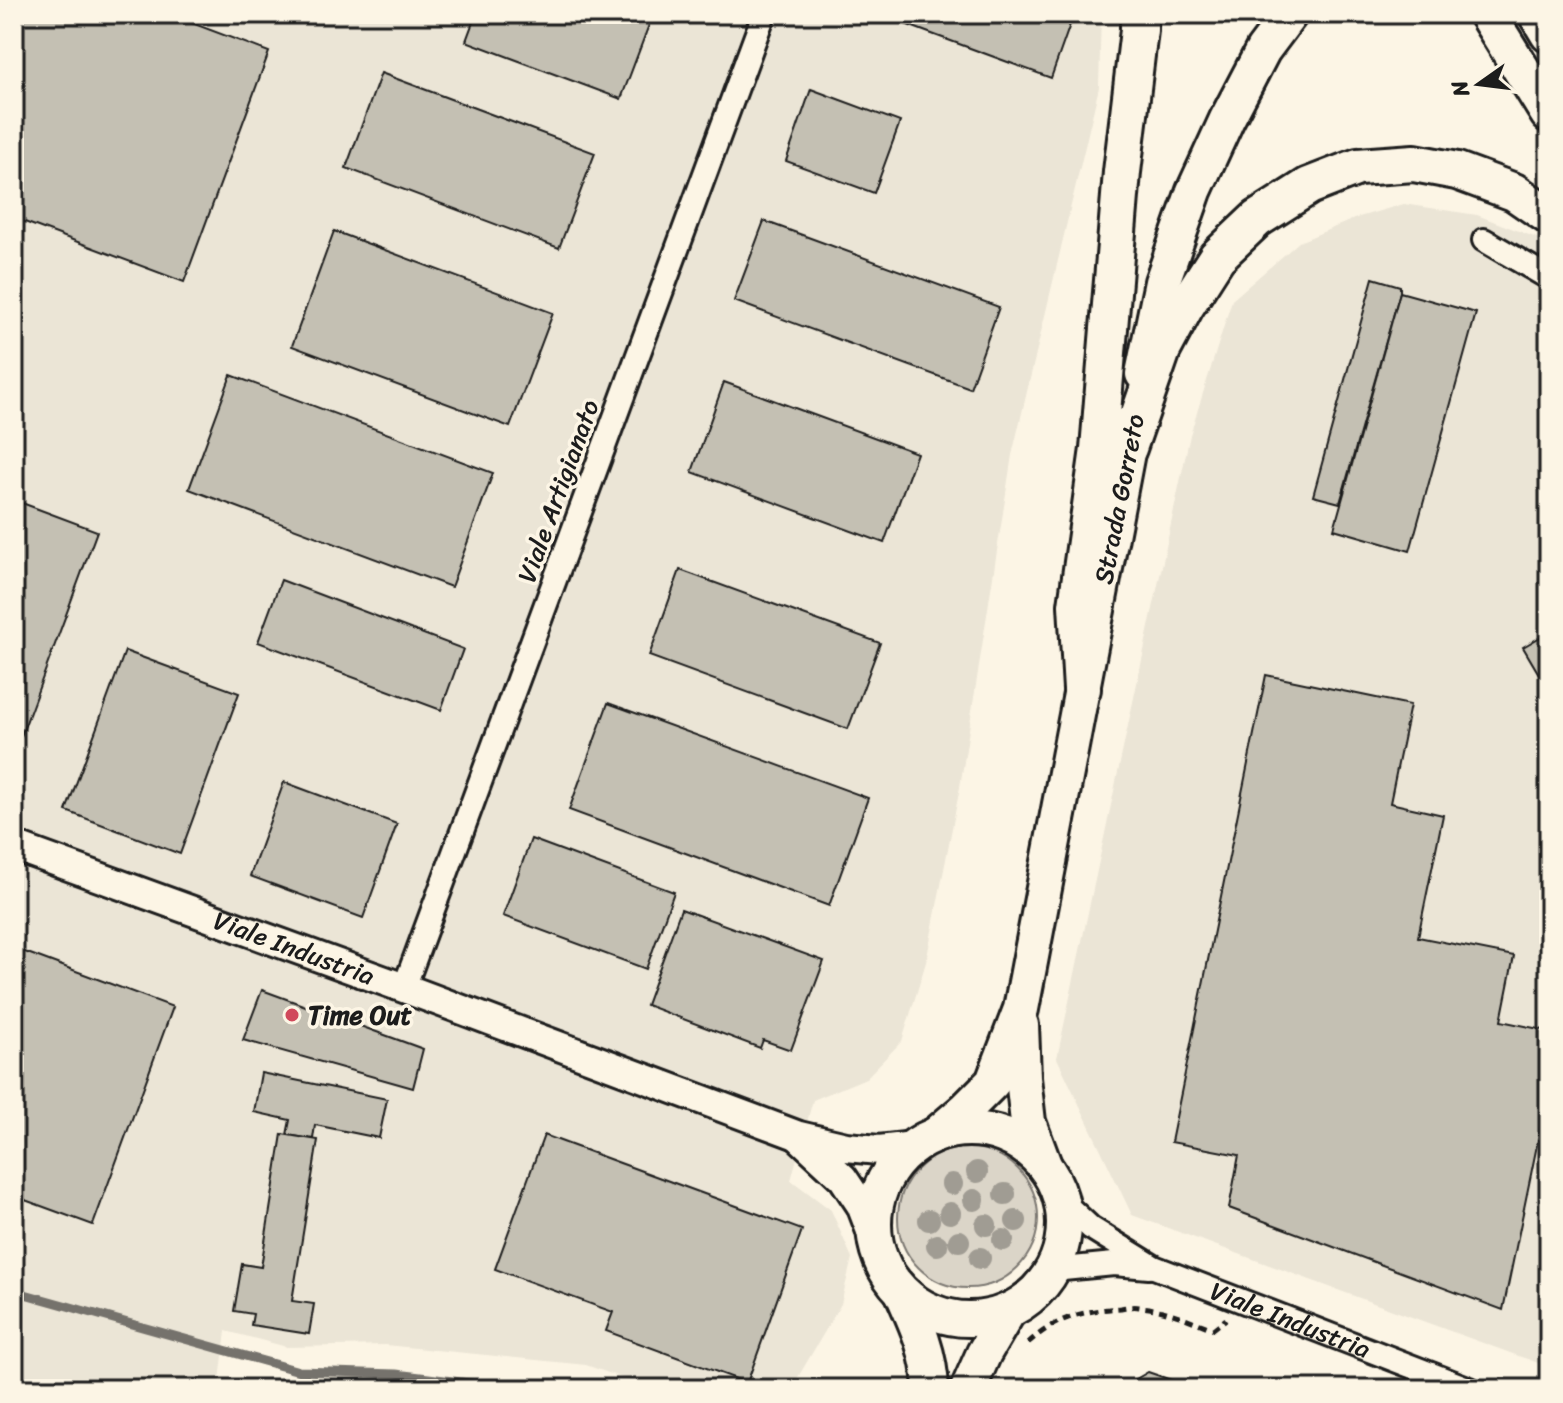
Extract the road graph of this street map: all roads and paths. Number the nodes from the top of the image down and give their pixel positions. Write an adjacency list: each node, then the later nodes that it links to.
1 (764, 14): 14 (street, Viale Artigianato)
2 (1139, 14): 12 (highway)
3 (1290, 14): 11 (main road, Strada Gorreto)
4 (1487, 14): 7 (highway)
5 (1537, 14): 6 (highway)
6 (1549, 34)
7 (1549, 114)
8 (1549, 216): 11 (highway)
9 (1484, 240): 10 (street)
10 (1549, 278)
11 (1128, 448): 12 (main road, Strada Gorreto)
12 (1082, 689): 15 (main road, Strada Gorreto)
13 (14, 846): 14 (street, Viale Industria)
14 (404, 988): 16 (street, Viale Industria)
15 (1021, 1009): 17 (main road, Strada Gorreto); 18 (main road, Strada Gorreto)
16 (799, 1136): 17 (street, Viale Industria); 20 (street, Viale Industria)
17 (925, 1140): 18 (main road); 20 (main road)
18 (1044, 1165): 19 (main road)
19 (1062, 1201): 21 (street, Viale Industria); 22 (main road)
20 (874, 1239): 23 (main road)
21 (1154, 1267): 22 (street, Viale Industria); 24 (street, Viale Industria)
22 (1053, 1270): 25 (main road)
23 (903, 1294): 25 (main road); 27 (main road)
24 (1247, 1303): 26 (path); 29 (street, Viale Industria)
25 (1008, 1312): 28 (main road)
26 (1019, 1350)
27 (931, 1389)
28 (968, 1389)
29 (1470, 1389)

